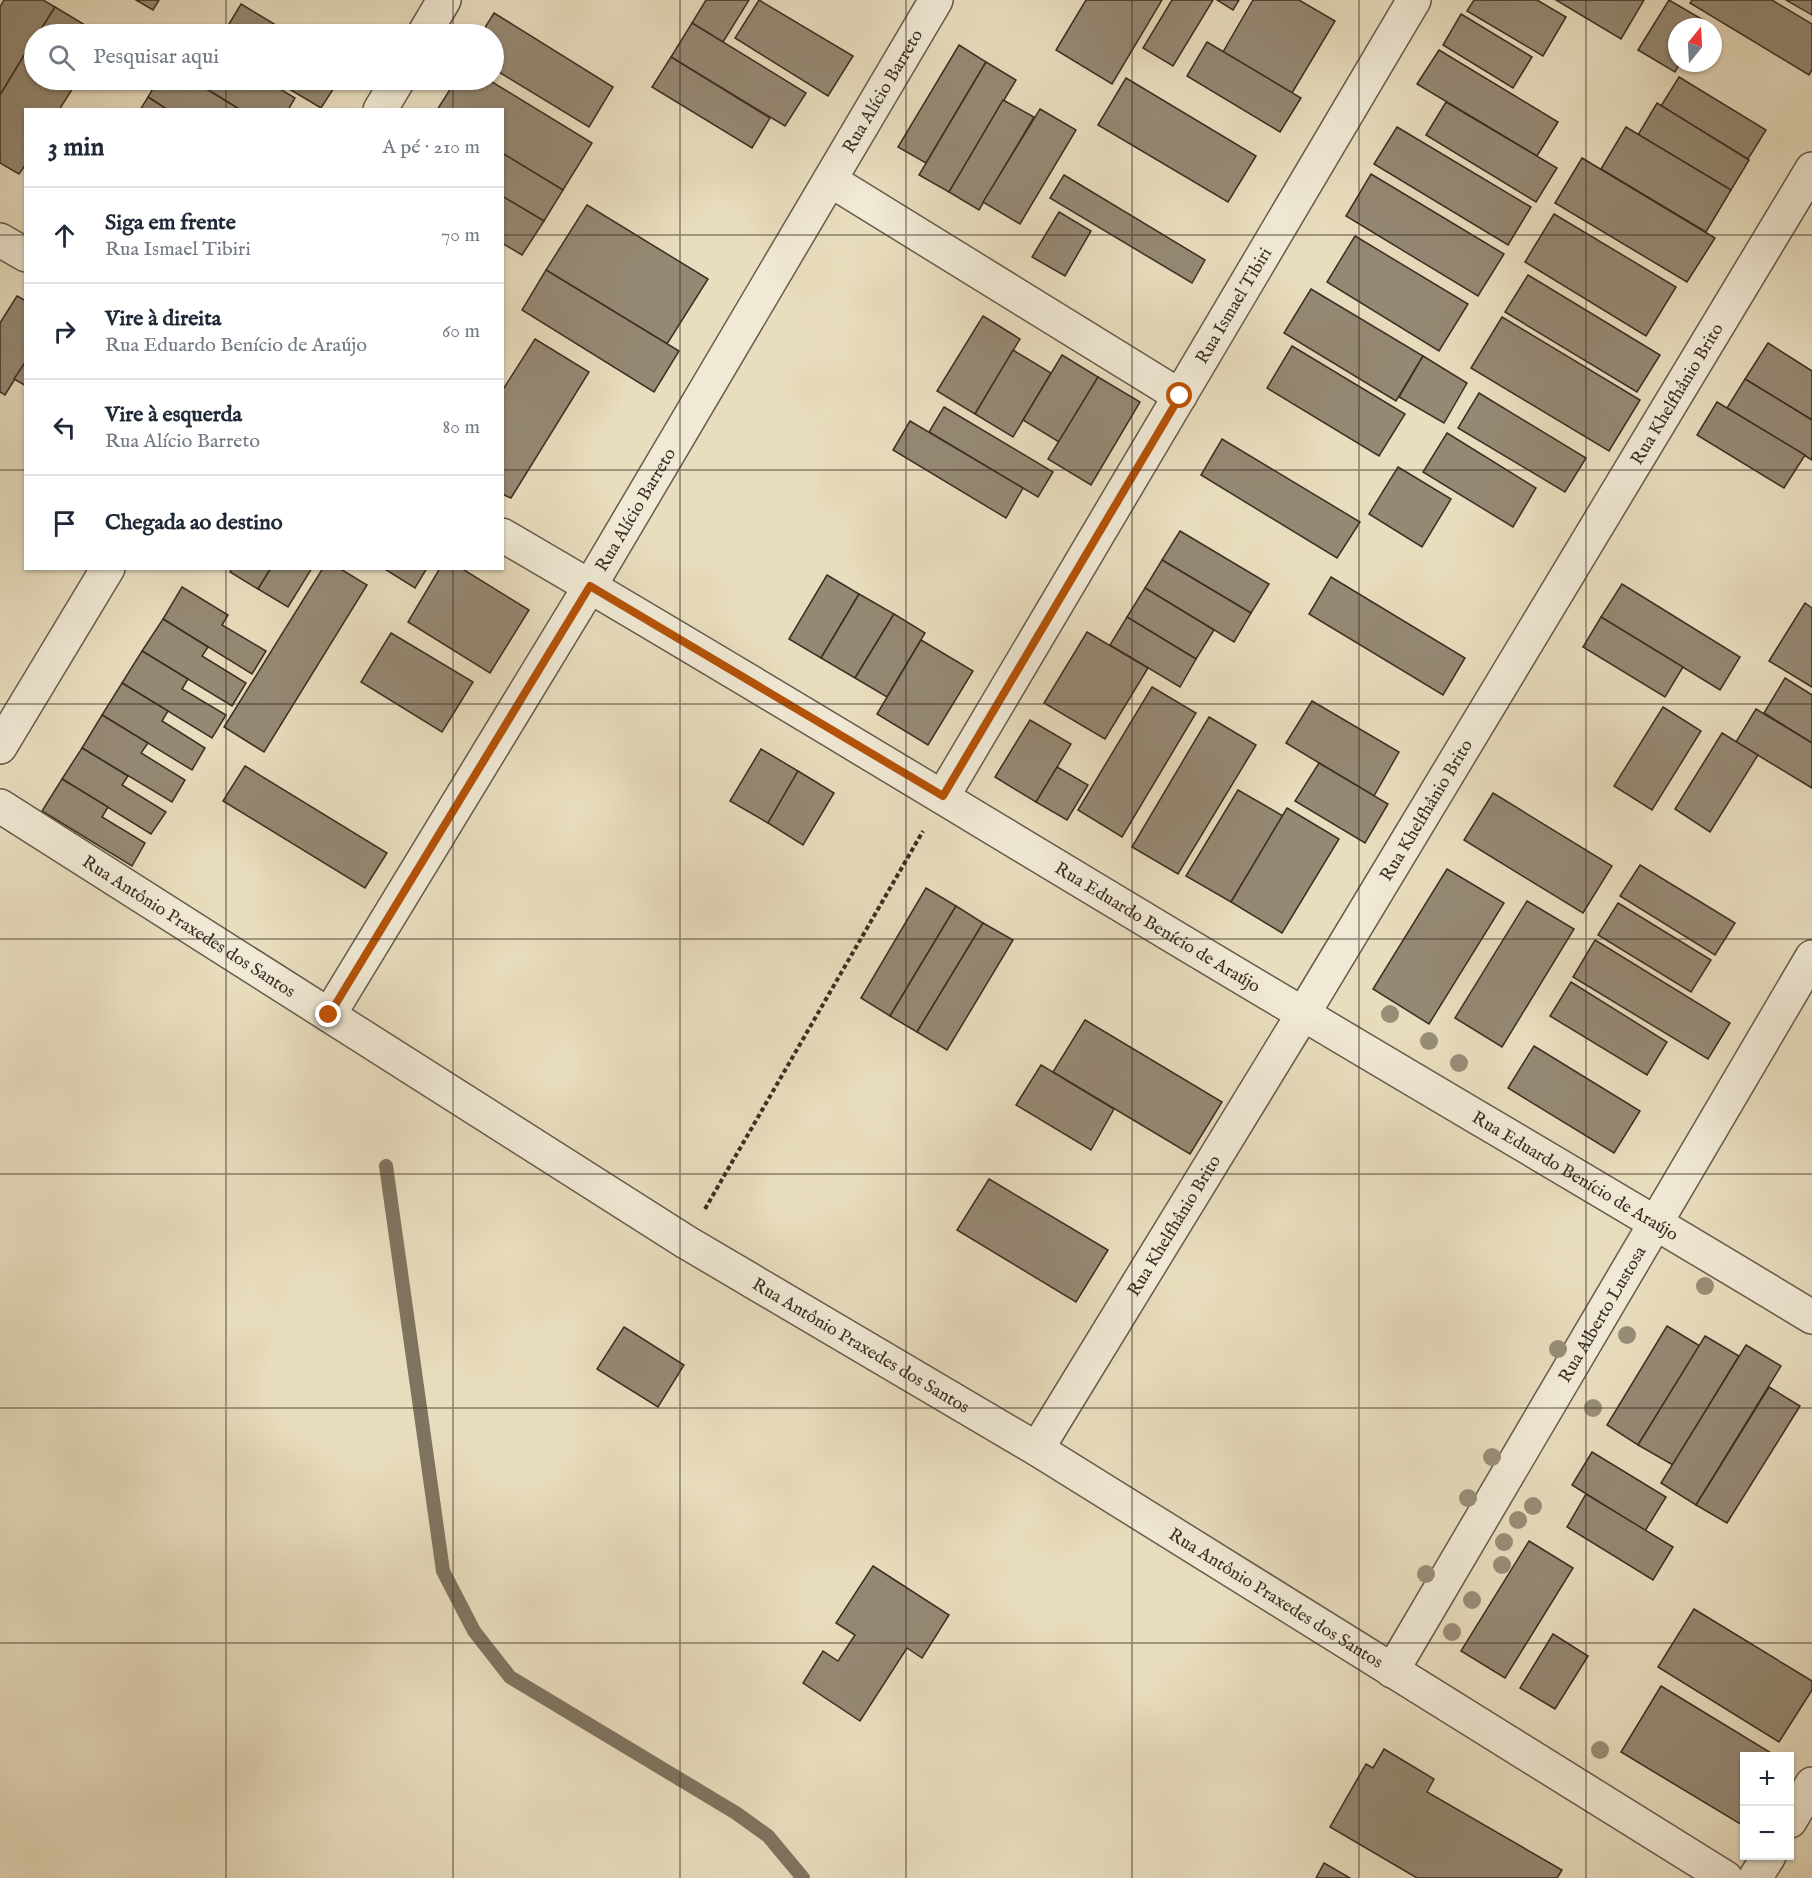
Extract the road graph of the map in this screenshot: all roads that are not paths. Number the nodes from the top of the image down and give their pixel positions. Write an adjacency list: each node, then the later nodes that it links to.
1 (444, 0): 4 (street)
2 (936, 0): 8 (street, Rua Alício Barreto)
3 (1414, 0): 11 (street, Rua Ismael Tibiri)
4 (430, 24)
5 (392, 90): 6 (street)
6 (381, 108)
7 (1812, 169): 19 (street, Rua Khelfhânio Brito)
8 (830, 180): 11 (street); 14 (street, Rua Alício Barreto)
9 (0, 240): 10 (street)
10 (24, 254)
11 (1180, 396): 16 (street, Rua Ismael Tibiri)
12 (504, 536): 14 (street, Rua Eduardo Benício de Araújo)
13 (107, 570): 15 (street)
14 (590, 586): 16 (street, Rua Eduardo Benício de Araújo); 20 (street, Rua Alício Barreto)
15 (0, 747)
16 (943, 796): 19 (street, Rua Eduardo Benício de Araújo)
17 (0, 806): 20 (street, Rua Antônio Praxedes dos Santos)
18 (1812, 957): 21 (street, Rua Alberto Lustosa)
19 (1303, 1014): 21 (street, Rua Eduardo Benício de Araújo); 23 (street, Rua Khelfhânio Brito)
20 (329, 1015): 23 (street, Rua Antônio Praxedes dos Santos)
21 (1655, 1221): 22 (street, Rua Eduardo Benício de Araújo); 24 (street, Rua Alberto Lustosa)
22 (1812, 1317)
23 (1037, 1449): 24 (street, Rua Antônio Praxedes dos Santos)
24 (1392, 1671): 28 (street, Rua Antônio Praxedes dos Santos)
25 (1812, 1784): 26 (street)
26 (1794, 1814)
27 (1766, 1860): 29 (street)
28 (1726, 1878)
29 (1755, 1878)

